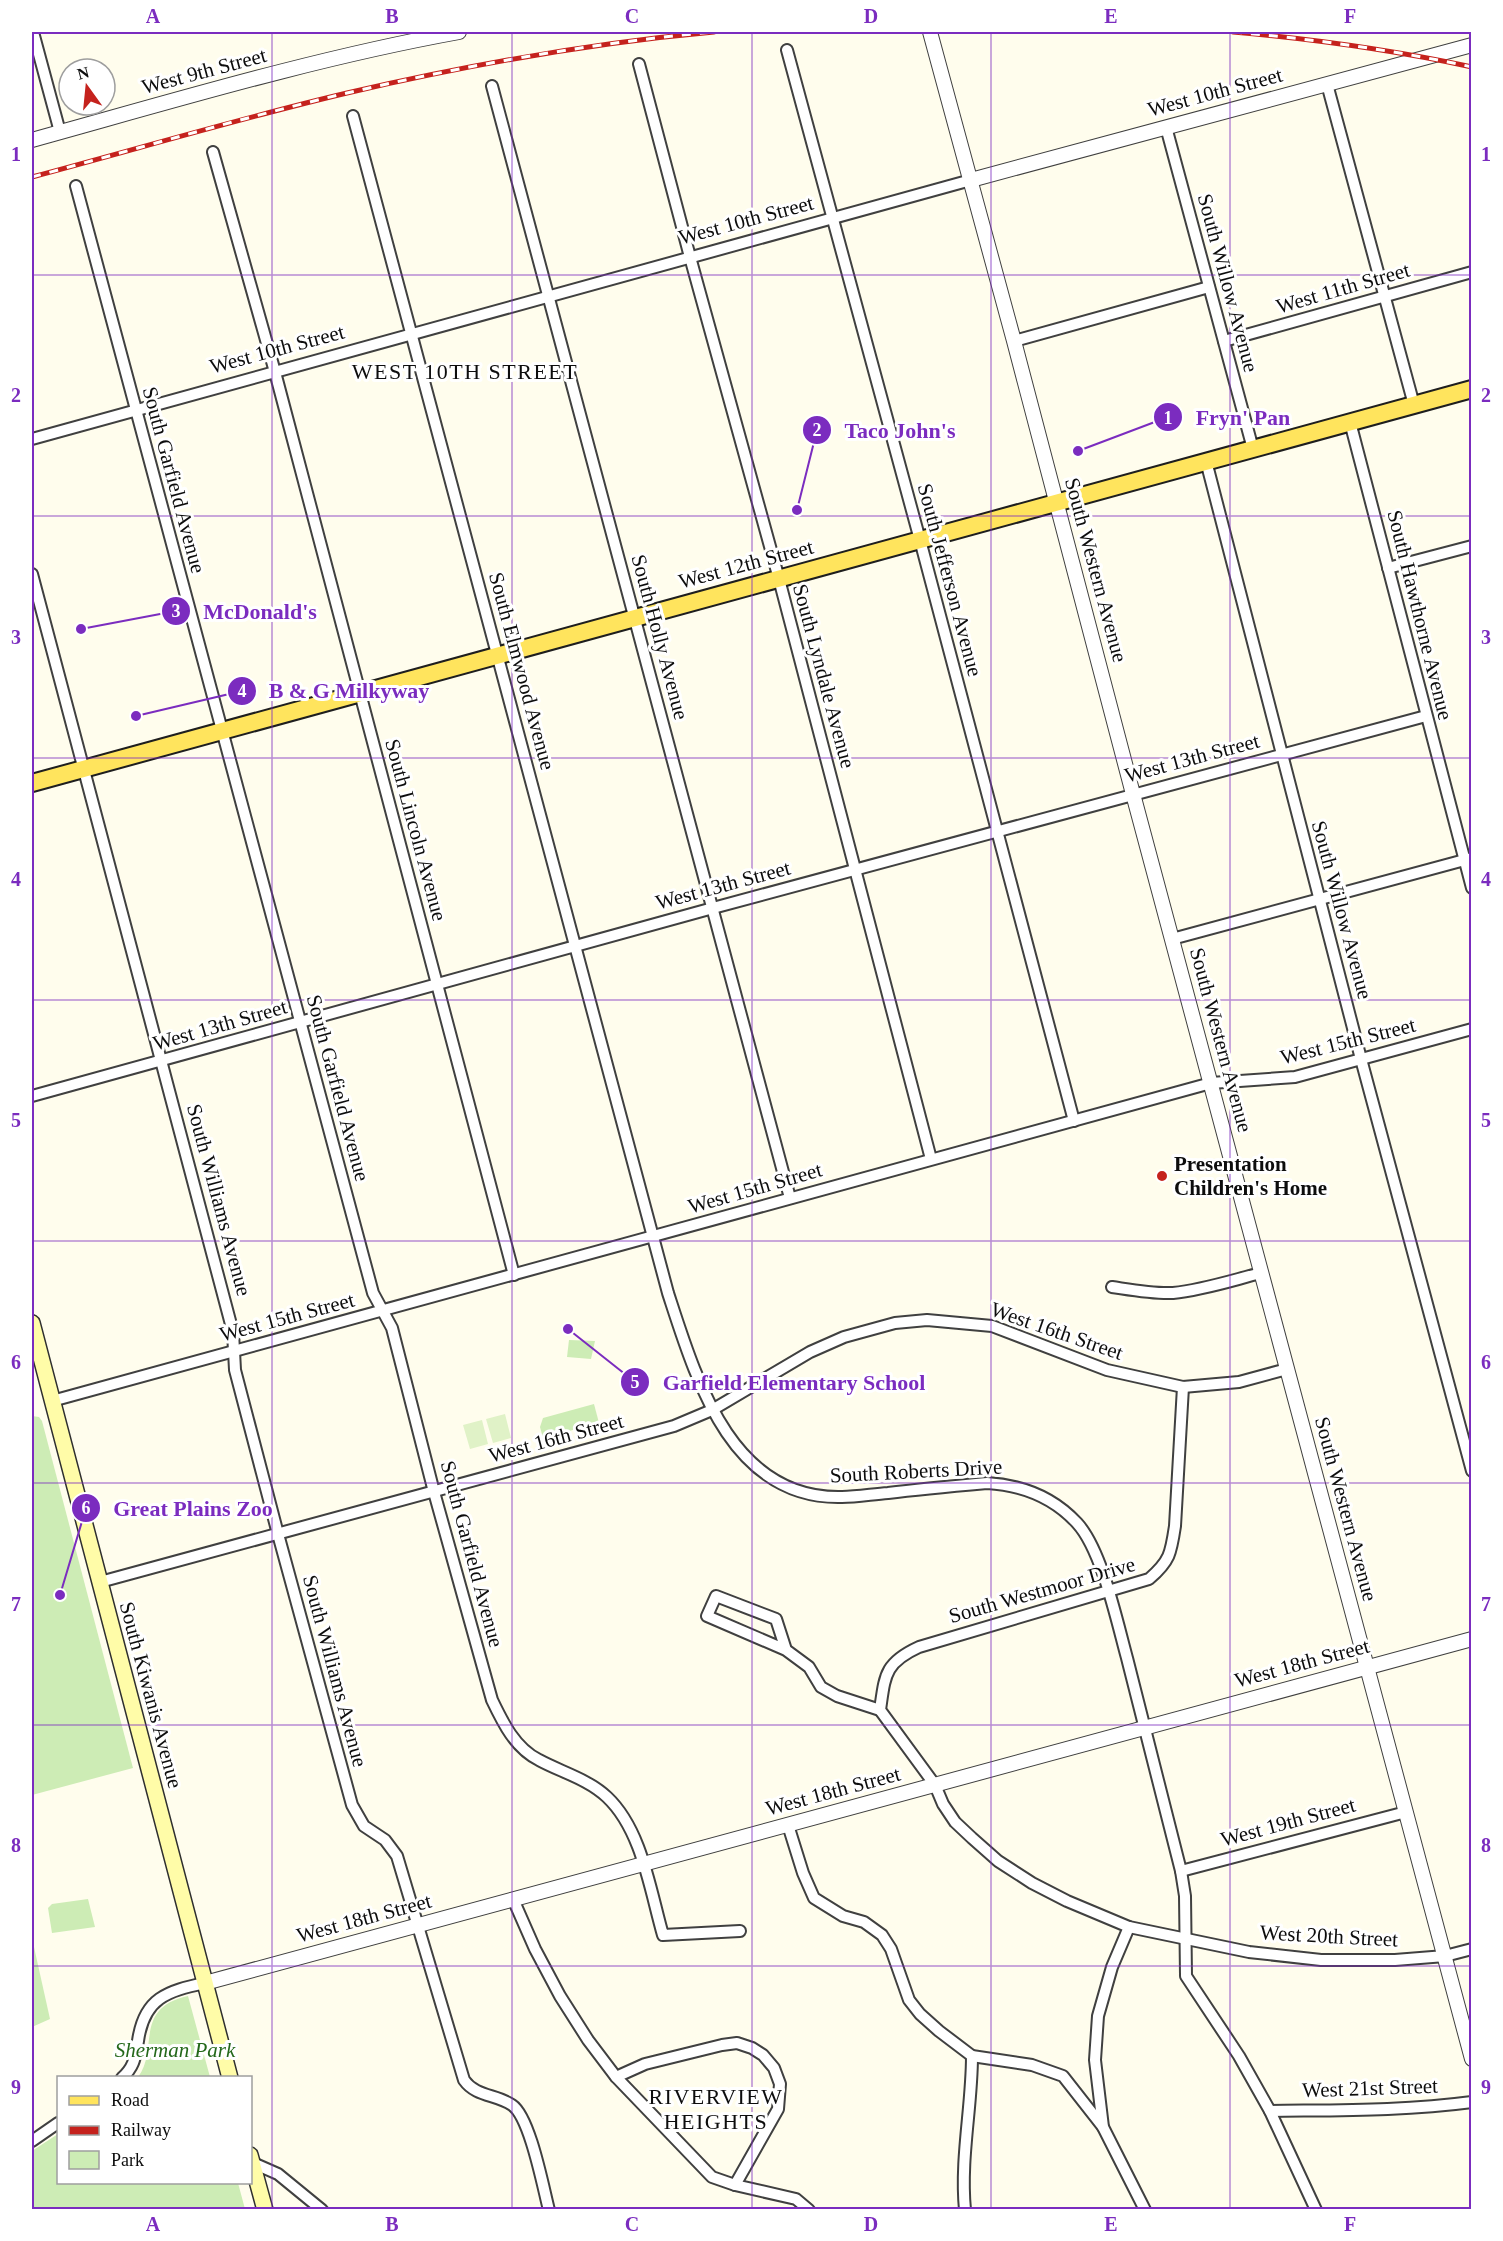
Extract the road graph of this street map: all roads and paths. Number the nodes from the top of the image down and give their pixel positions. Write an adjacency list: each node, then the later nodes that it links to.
1 (33, 32): 11 (street)
2 (459, 32): 11 (street, West 9th Street)
3 (930, 32): 14 (street, South Western Avenue)
4 (1472, 45): 7 (street, West 10th Street)
5 (787, 50): 16 (street, South Jefferson Avenue)
6 (639, 64): 17 (street, South Lyndale Avenue)
7 (1327, 84): 10 (street, West 10th Street); 21 (street)
8 (492, 86): 20 (street, South Holly Avenue)
9 (353, 116): 22 (street, South Elmwood Avenue)
10 (1166, 128): 14 (street, West 10th Street); 19 (street, South Willow Avenue)
11 (60, 132): 12 (street, West 9th Street)
12 (32, 140)
13 (213, 152): 25 (street, South Lincoln Avenue)
14 (971, 180): 16 (street, West 10th Street); 23 (street, South Western Avenue)
15 (76, 186): 28 (street, South Garfield Avenue)
16 (832, 218): 17 (street, West 10th Street); 34 (street, South Jefferson Avenue)
17 (690, 258): 20 (street, West 10th Street); 38 (street, South Lyndale Avenue)
18 (1472, 272): 21 (street, West 11th Street)
19 (1209, 287): 23 (street); 24 (street, South Willow Avenue)
20 (549, 296): 22 (street, West 10th Street); 39 (street, South Holly Avenue)
21 (1384, 296): 24 (street, West 11th Street); 27 (street)
22 (412, 334): 25 (street, West 10th Street); 40 (street, South Elmwood Avenue)
23 (1014, 341): 33 (street, South Western Avenue)
24 (1224, 341): 31 (street, South Willow Avenue)
25 (275, 372): 28 (street, West 10th Street); 41 (street, South Lincoln Avenue)
26 (1472, 389): 27 (main road, West 12th Street)
27 (1414, 405): 29 (main road, West 12th Street)
28 (136, 410): 30 (street, West 10th Street); 43 (street, South Garfield Avenue)
29 (1350, 422): 31 (main road, West 12th Street); 36 (street, South Hawthorne Avenue)
30 (32, 439)
31 (1253, 449): 32 (main road, West 12th Street)
32 (1206, 461): 33 (main road, West 12th Street); 44 (street, South Willow Avenue)
33 (1056, 503): 34 (main road, West 12th Street); 47 (street, South Western Avenue)
34 (920, 540): 38 (main road, West 12th Street); 48 (street, South Jefferson Avenue)
35 (1472, 546): 36 (street)
36 (1388, 568): 42 (street, South Hawthorne Avenue)
37 (32, 574): 45 (street, South Williams Avenue)
38 (778, 579): 39 (main road, West 12th Street); 50 (street, South Lyndale Avenue)
39 (635, 618): 40 (main road, West 12th Street); 53 (street, South Holly Avenue)
40 (497, 656): 41 (main road, West 12th Street); 55 (street, South Elmwood Avenue)
41 (359, 693): 43 (main road, West 12th Street); 56 (street, South Lincoln Avenue)
42 (1426, 716): 44 (street, West 13th Street); 49 (street, South Hawthorne Avenue)
43 (221, 731): 45 (main road, West 12th Street); 57 (street, South Garfield Avenue)
44 (1281, 754): 47 (street, West 13th Street); 52 (street, South Willow Avenue)
45 (84, 769): 46 (main road, West 12th Street); 60 (street, South Williams Avenue)
46 (32, 783)
47 (1133, 794): 48 (street, West 13th Street); 54 (street, South Western Avenue)
48 (997, 831): 50 (street, West 13th Street); 63 (street, South Jefferson Avenue)
49 (1468, 859): 51 (street, South Hawthorne Avenue); 52 (street)
50 (855, 870): 53 (street, West 13th Street); 64 (street, South Lyndale Avenue)
51 (1472, 888)
52 (1319, 899): 54 (street); 59 (street, South Willow Avenue)
53 (713, 908): 55 (street, West 13th Street); 65 (street, South Holly Avenue)
54 (1172, 939): 61 (street, South Western Avenue)
55 (575, 947): 56 (street, West 13th Street); 66 (street, South Elmwood Avenue)
56 (438, 985): 57 (street, West 13th Street); 68 (street, South Lincoln Avenue)
57 (300, 1023): 60 (street, West 13th Street); 70 (street, South Garfield Avenue)
58 (1472, 1029): 59 (street, West 15th Street)
59 (1361, 1059): 61 (street, West 15th Street); 77 (street, South Willow Avenue)
60 (162, 1061): 62 (street, West 13th Street); 72 (street, South Williams Avenue)
61 (1210, 1083): 63 (street, West 15th Street); 67 (street, South Western Avenue)
62 (32, 1096)
63 (1074, 1120): 64 (street, West 15th Street)
64 (932, 1159): 65 (street, West 15th Street)
65 (790, 1198): 66 (street, West 15th Street)
66 (653, 1236): 68 (street, West 15th Street); 76 (street, South Roberts Drive)
67 (1262, 1273): 69 (street); 73 (street, South Western Avenue)
68 (514, 1275): 70 (street, West 15th Street)
69 (1112, 1287)
70 (384, 1311): 72 (street, West 15th Street); 78 (street, South Garfield Avenue)
71 (32, 1323): 75 (main road, South Kiwanis Avenue)
72 (235, 1351): 75 (street, West 15th Street); 79 (street, South Williams Avenue)
73 (1287, 1369): 74 (street, West 16th Street); 84 (street, South Western Avenue)
74 (1183, 1387): 76 (street, West 16th Street); 81 (street, South Westmoor Drive)
75 (52, 1401): 80 (main road, South Kiwanis Avenue)
76 (712, 1410): 78 (street, West 16th Street); 81 (street, South Roberts Drive)
77 (1472, 1471)
78 (434, 1492): 79 (street, West 16th Street); 90 (street, South Garfield Avenue)
79 (278, 1534): 80 (street, West 16th Street); 93 (street, South Williams Avenue)
80 (100, 1582): 99 (main road, South Kiwanis Avenue)
81 (1109, 1592): 85 (street, South Westmoor Drive); 86 (street, South Roberts Drive)
82 (1472, 1639): 84 (street, West 18th Street)
83 (786, 1650): 83 (street); 85 (street)
84 (1367, 1666): 86 (street, West 18th Street); 88 (street, South Western Avenue)
85 (880, 1710): 87 (street)
86 (1145, 1727): 87 (street, West 18th Street); 91 (street)
87 (935, 1785): 89 (street, West 18th Street); 94 (street)
88 (1406, 1812): 91 (street, West 19th Street); 98 (street, South Western Avenue)
89 (788, 1825): 90 (street, West 18th Street); 100 (street)
90 (643, 1864): 92 (street, West 18th Street); 95 (street, South Garfield Avenue)
91 (1181, 1871): 96 (street)
92 (513, 1899): 93 (street, West 18th Street); 104 (street)
93 (418, 1924): 99 (street, West 18th Street); 114 (street)
94 (1129, 1928): 96 (street); 108 (street)
95 (740, 1930)
96 (1185, 1940): 98 (street, West 20th Street); 106 (street)
97 (1472, 1949): 98 (street, West 20th Street)
98 (1445, 1956): 101 (street, South Western Avenue)
99 (205, 1983): 102 (street); 103 (main road, South Kiwanis Avenue)
100 (972, 2056): 108 (street); 116 (street)
101 (1472, 2059)
102 (124, 2076)
103 (229, 2076)
104 (616, 2077): 111 (street); 111 (street)
105 (1472, 2102): 106 (street, West 21st Street)
106 (1270, 2110): 118 (street)
107 (57, 2124): 109 (street)
108 (1103, 2127): 117 (street)
109 (32, 2141)
110 (252, 2159): 112 (main road); 113 (street)
111 (735, 2185): 115 (street)
112 (265, 2210)
113 (322, 2210)
114 (549, 2210)
115 (809, 2210)
116 (965, 2210)
117 (1145, 2210)
118 (1316, 2210)

